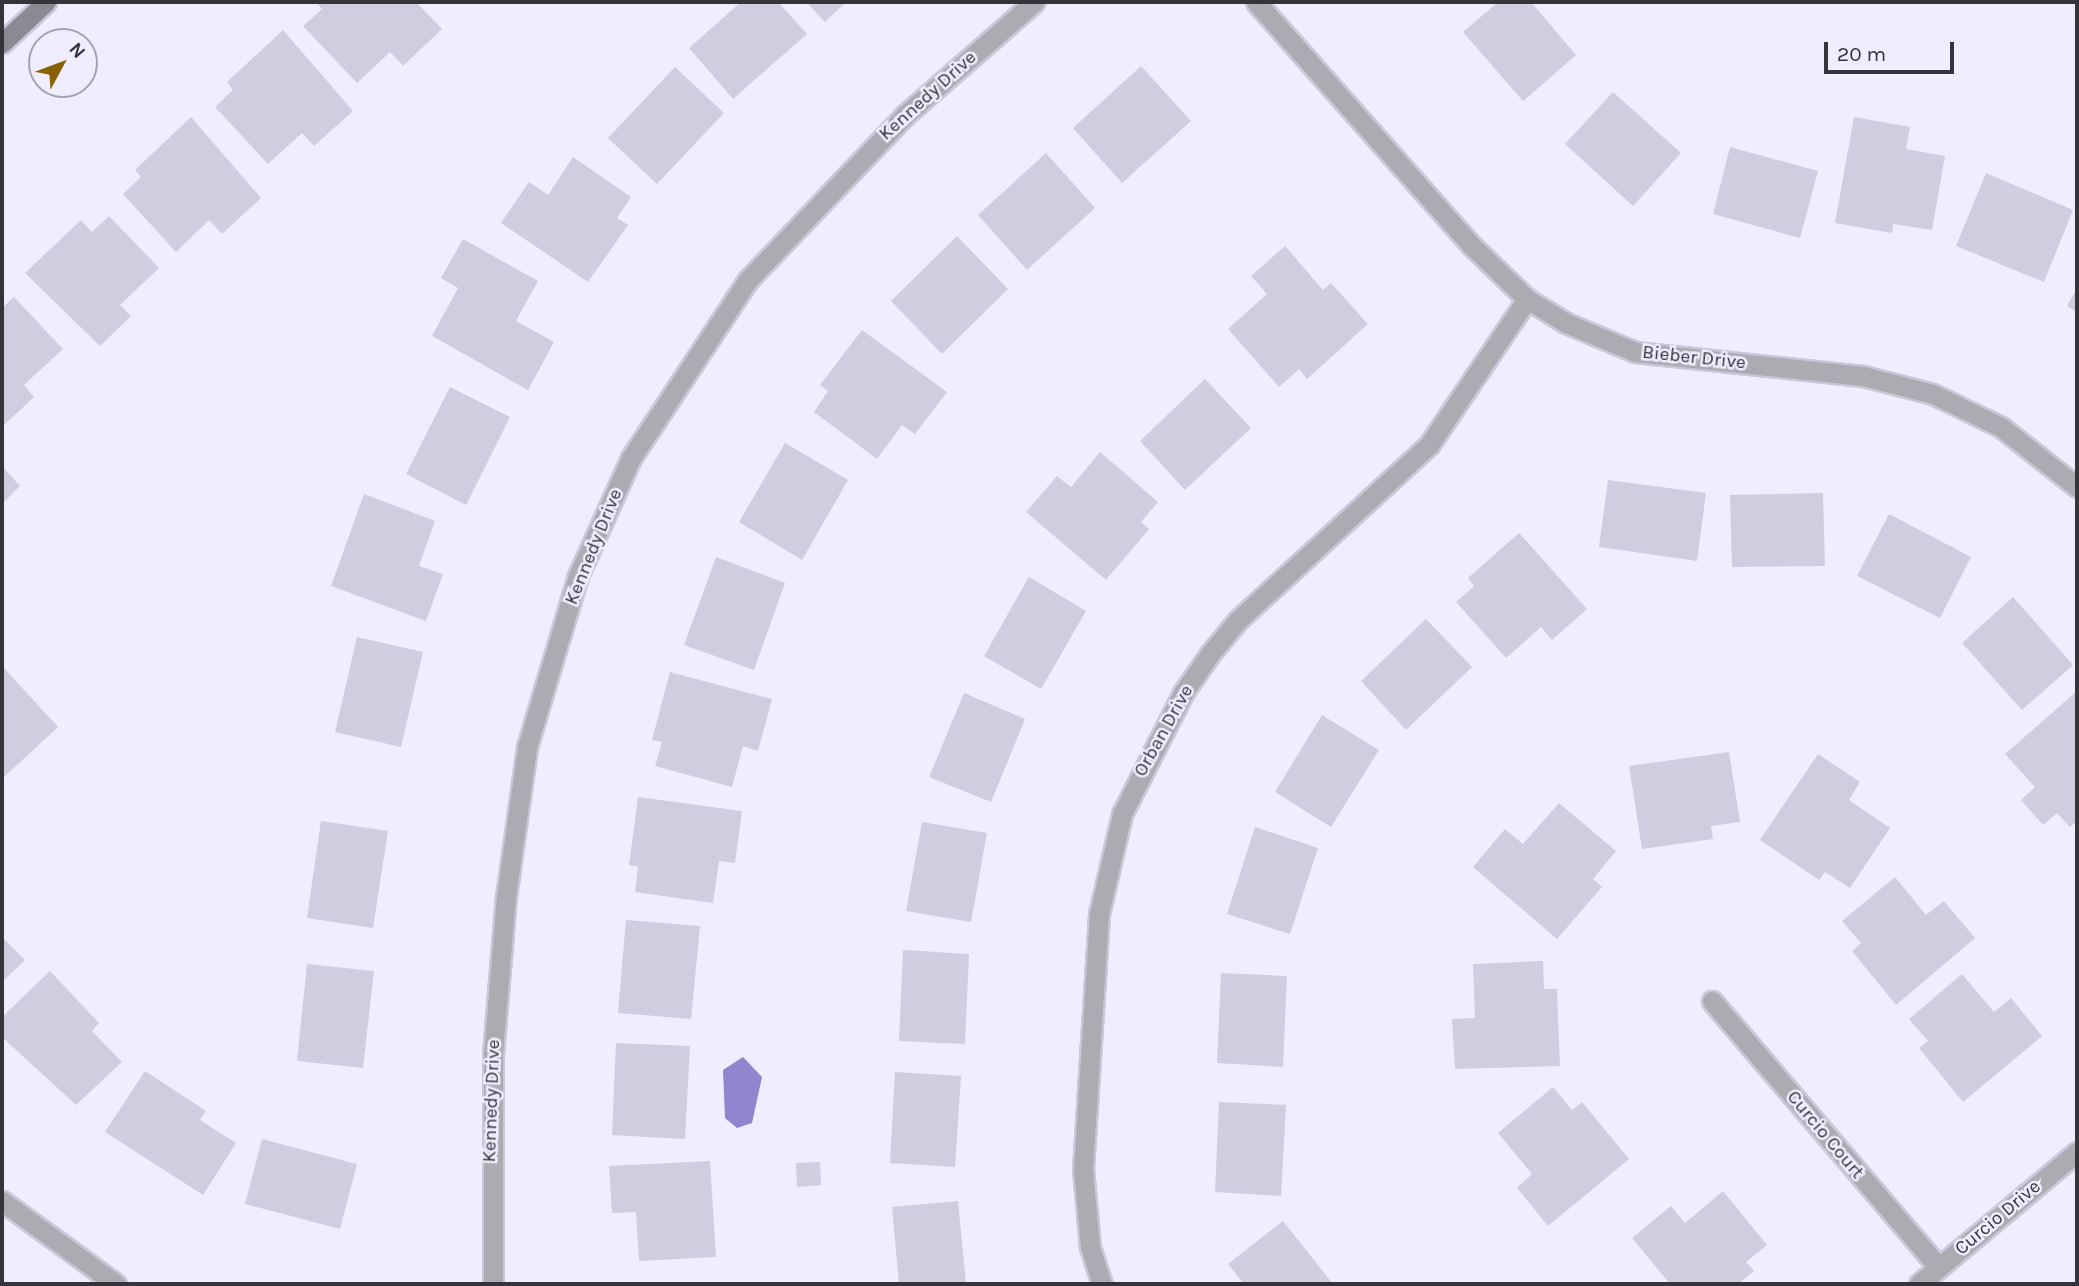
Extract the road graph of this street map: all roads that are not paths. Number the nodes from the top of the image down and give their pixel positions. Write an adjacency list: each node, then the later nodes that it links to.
1 (46, 2): 4 (main road)
2 (1034, 2): 12 (street, Kennedy Drive)
3 (1256, 2): 5 (street, Bieber Drive)
4 (2, 43)
5 (1527, 299): 6 (street, Bieber Drive); 13 (street, Orban Drive)
6 (2077, 487)
7 (1713, 1001): 10 (street, Curcio Court)
8 (2077, 1152): 10 (street, Curcio Drive)
9 (2, 1201): 11 (street)
10 (1938, 1268): 14 (street, Curcio Drive)
11 (116, 1284)
12 (493, 1284)
13 (1102, 1284)
14 (1919, 1284)

